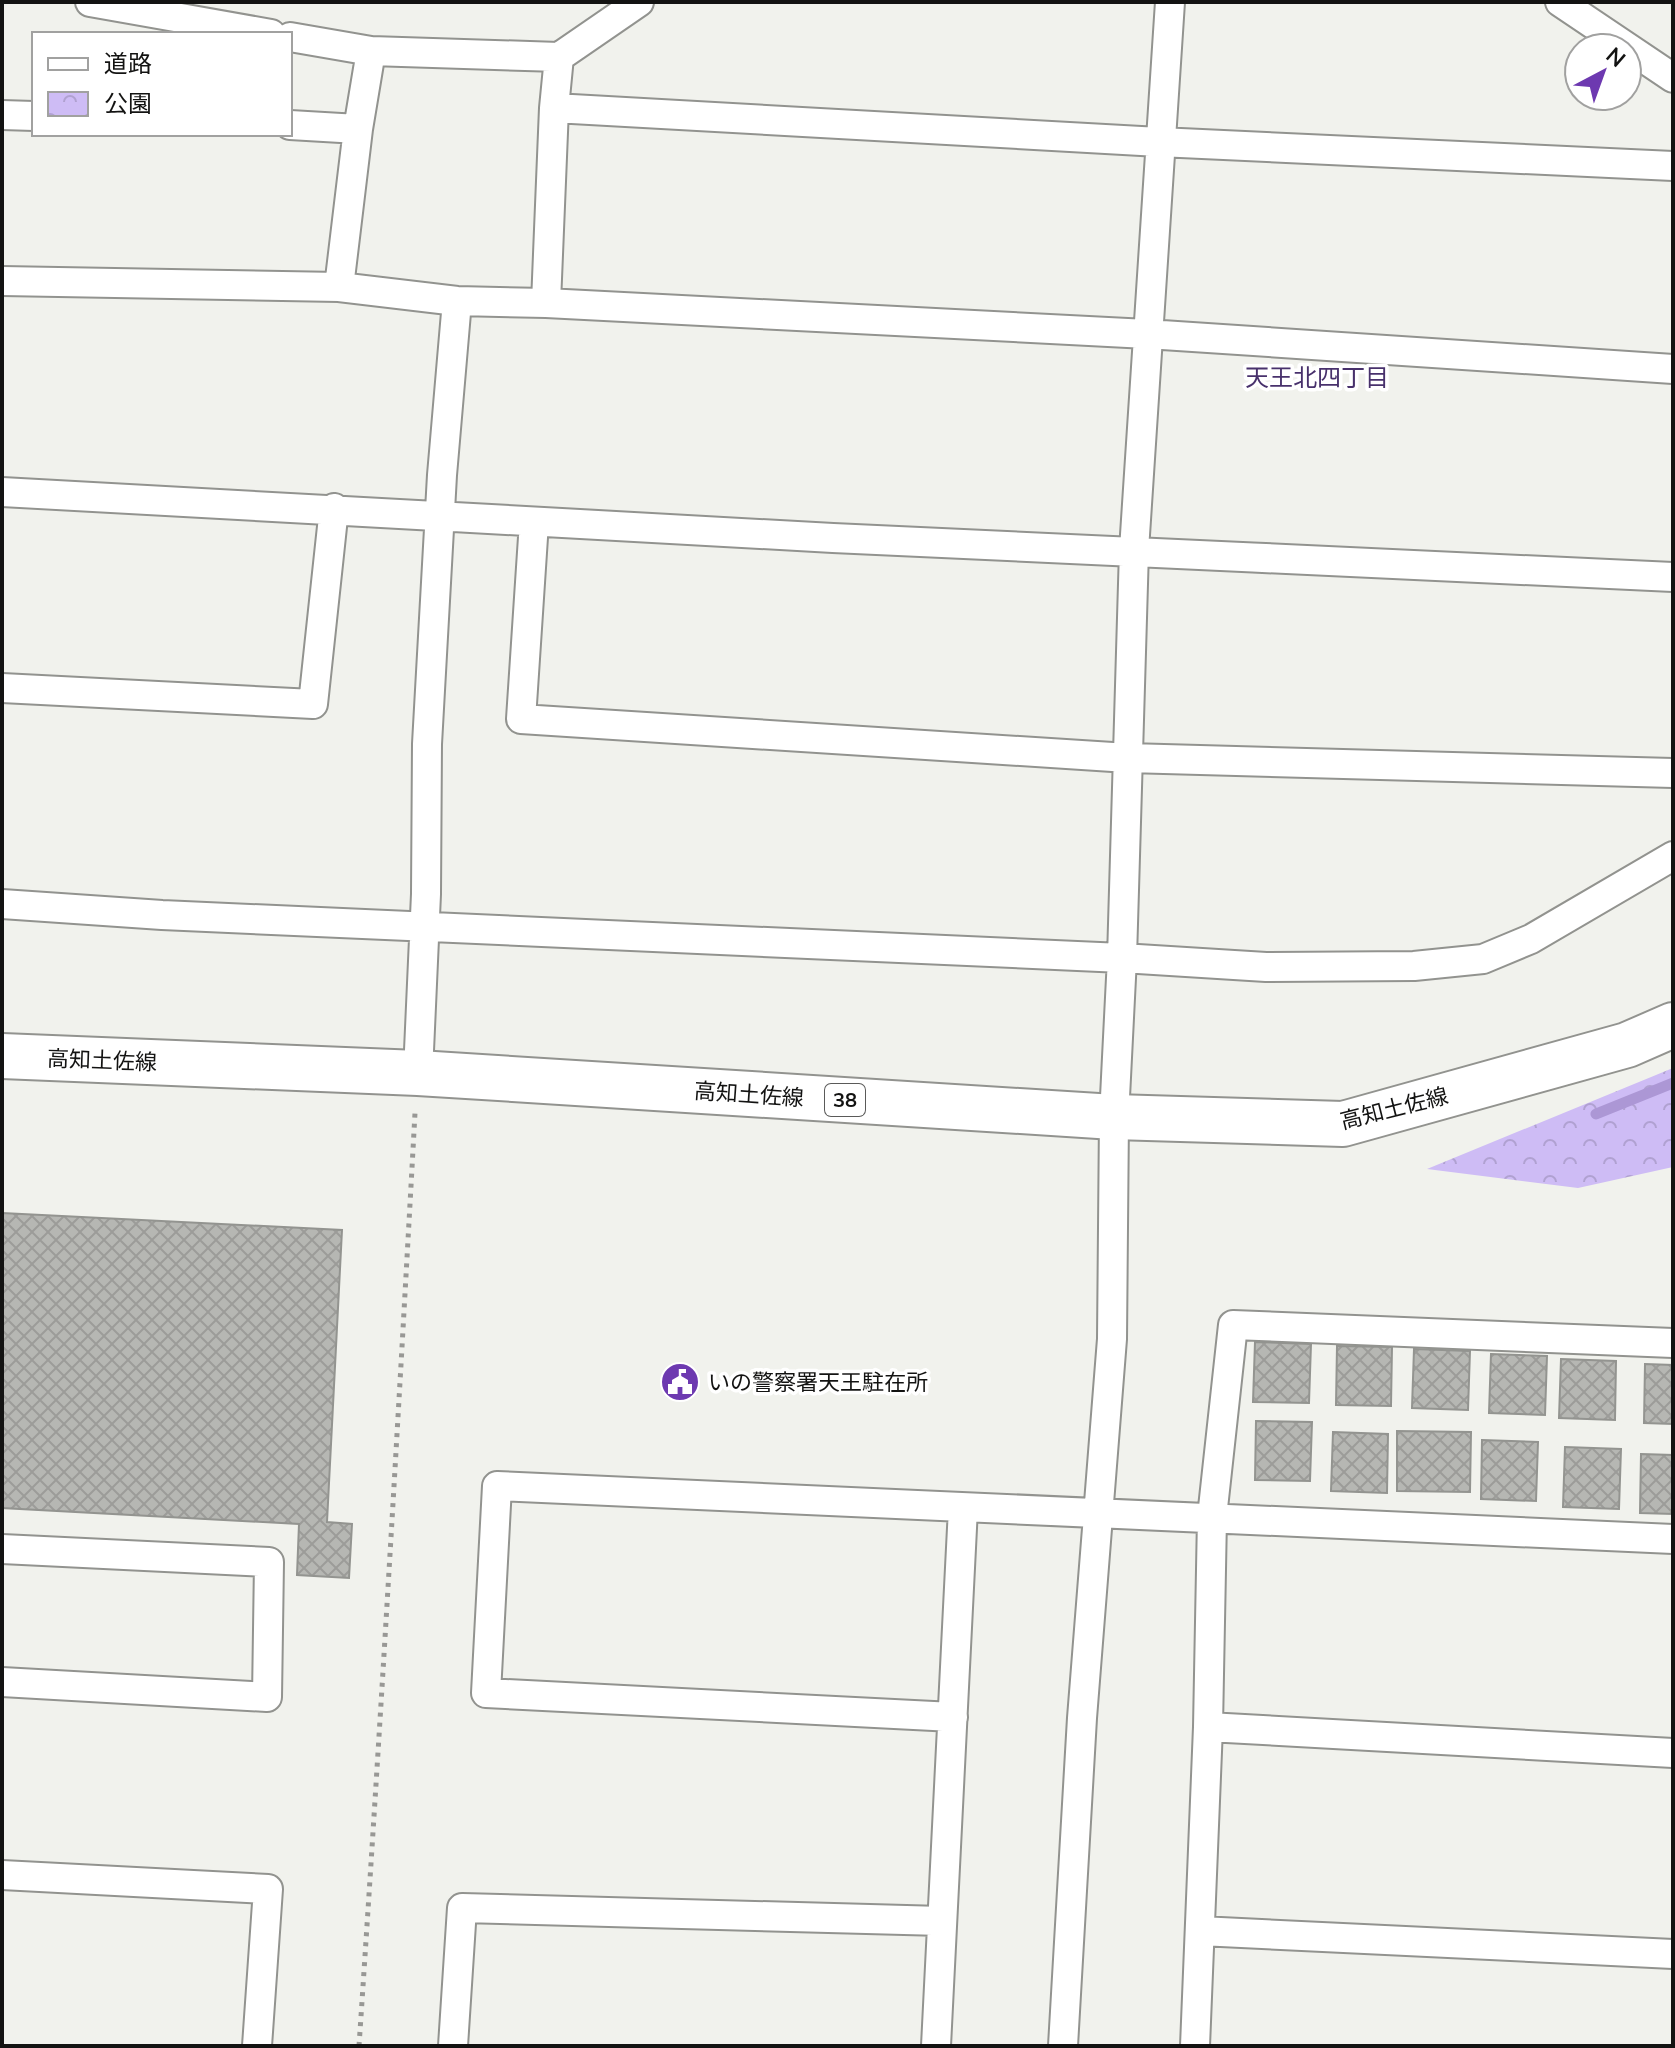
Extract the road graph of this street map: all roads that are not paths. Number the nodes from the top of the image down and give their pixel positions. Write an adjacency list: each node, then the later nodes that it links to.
1 (90, 2): 5 (street)
2 (639, 2): 8 (street)
3 (1170, 2): 15 (street)
4 (1560, 2): 9 (street)
5 (260, 32)
6 (292, 37): 7 (street)
7 (371, 51): 8 (street); 14 (street)
8 (559, 57): 10 (street)
9 (1673, 78)
10 (554, 108): 15 (street); 20 (street)
11 (2, 115): 12 (street)
12 (32, 116)
13 (292, 125): 14 (street)
14 (358, 129): 18 (street)
15 (1159, 142): 16 (street); 21 (street)
16 (1673, 166)
17 (2, 281): 18 (street)
18 (339, 287): 19 (street)
19 (457, 301): 20 (street); 25 (street)
20 (546, 303): 21 (street)
21 (1147, 334): 22 (street); 27 (street)
22 (1673, 369)
23 (2, 492): 24 (street)
24 (334, 508): 25 (street); 29 (street)
25 (439, 517): 26 (street); 34 (street)
26 (534, 522): 27 (street); 30 (street)
27 (1134, 550): 28 (street); 30 (street)
28 (1673, 577)
29 (2, 688)
30 (1128, 758): 31 (street); 35 (street)
31 (1673, 773)
32 (1673, 856): 35 (street)
33 (2, 904): 34 (street)
34 (423, 928): 35 (street); 38 (street)
35 (1122, 958): 39 (street)
36 (1673, 1025): 39 (main road, 高知土佐線 / 38)
37 (2, 1056): 38 (main road, 高知土佐線 / 38)
38 (418, 1073): 39 (main road, 高知土佐線 / 38)
39 (1114, 1117): 42 (street)
40 (1673, 1343): 43 (street)
41 (963, 1508): 42 (street); 47 (street); 47 (street)
42 (1098, 1511): 43 (street); 57 (street)
43 (1212, 1517): 44 (street); 48 (street)
44 (1673, 1539)
45 (2, 1549): 46 (street)
46 (2, 1682)
47 (953, 1717): 51 (street)
48 (1208, 1727): 49 (street); 52 (street)
49 (1673, 1753)
50 (2, 1875): 54 (street)
51 (942, 1921): 55 (street); 56 (street)
52 (1200, 1931): 53 (street); 58 (street)
53 (1673, 1954)
54 (257, 2046)
55 (453, 2046)
56 (936, 2046)
57 (1063, 2046)
58 (1195, 2046)

